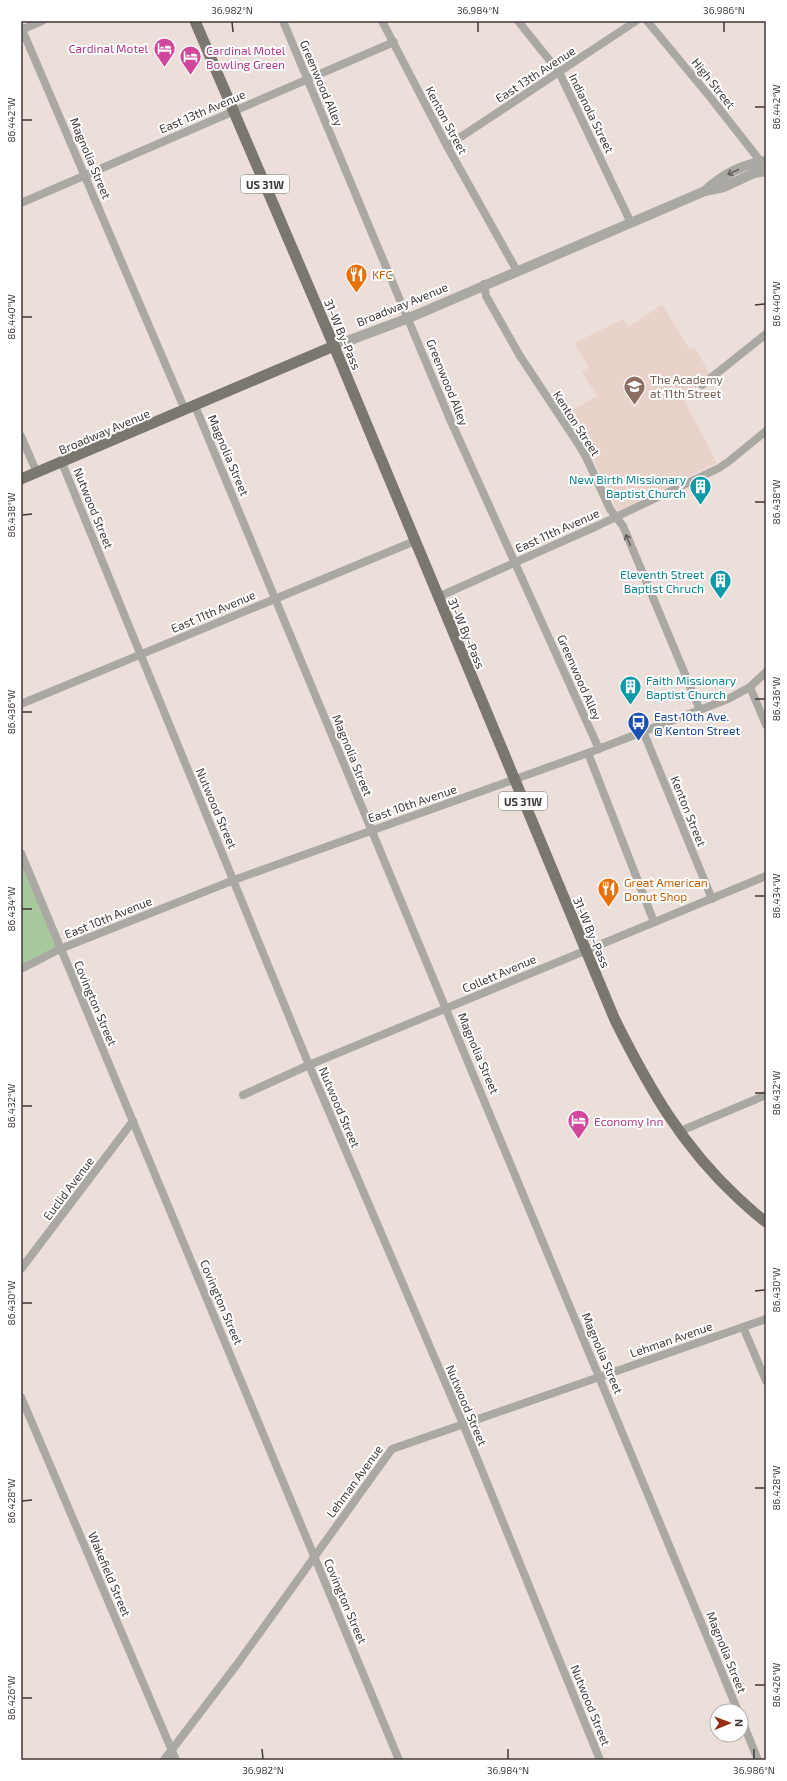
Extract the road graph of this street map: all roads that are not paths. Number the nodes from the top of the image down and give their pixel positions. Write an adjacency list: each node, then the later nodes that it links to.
1 (42, 21): 8 (street)
2 (195, 21): 12 (main road, 31-W By-Pass / US 31W)
3 (283, 21): 11 (street, Greenwood Alley)
4 (382, 21): 9 (street, Kenton Street)
5 (518, 21): 10 (street, Indianola Street)
6 (636, 21): 10 (street, East 13th Avenue)
7 (647, 21): 14 (street, High Street)
8 (21, 29): 16 (street, Magnolia Street)
9 (394, 42): 11 (street, East 13th Avenue); 13 (street, Kenton Street)
10 (559, 72): 13 (street, East 13th Avenue); 19 (street, Indianola Street)
11 (307, 80): 12 (street, East 13th Avenue); 22 (street, Greenwood Alley)
12 (233, 111): 16 (street, East 13th Avenue); 24 (main road, 31-W By-Pass / US 31W)
13 (447, 146): 20 (street, Kenton Street)
14 (764, 161): 17 (street, Broadway Avenue, one-way to 17)
15 (766, 171): 17 (street, Broadway Avenue)
16 (85, 174): 18 (street, East 13th Avenue); 27 (street, Magnolia Street)
17 (705, 191): 19 (street, Broadway Avenue)
18 (21, 203)
19 (631, 223): 20 (street, Broadway Avenue)
20 (517, 271): 21 (street, Broadway Avenue)
21 (484, 284): 22 (street, Broadway Avenue); 33 (street, Kenton Street)
22 (409, 318): 24 (street, Broadway Avenue); 35 (street, Greenwood Alley)
23 (766, 334): 25 (street)
24 (334, 346): 26 (main road, Broadway Avenue); 34 (main road, 31-W By-Pass / US 31W)
25 (702, 386)
26 (195, 406): 27 (main road, Broadway Avenue); 37 (street, Magnolia Street)
27 (185, 410): 30 (main road, Broadway Avenue)
28 (766, 432): 33 (street, East 11th Avenue)
29 (21, 436): 31 (street)
30 (62, 463): 31 (main road, Broadway Avenue); 38 (street, Nutwood Street)
31 (37, 473): 32 (main road, Broadway Avenue)
32 (21, 479)
33 (615, 518): 35 (street, East 11th Avenue); 42 (street, Kenton Street, one-way to 33)
34 (415, 541): 36 (main road, 31-W By-Pass / US 31W); 37 (street, East 11th Avenue)
35 (515, 563): 36 (street, East 11th Avenue); 45 (street, Greenwood Alley)
36 (438, 597): 47 (main road, 31-W By-Pass / US 31W)
37 (275, 598): 38 (street, East 11th Avenue); 48 (street, Magnolia Street)
38 (141, 655): 41 (street, East 11th Avenue); 52 (street, Nutwood Street)
39 (766, 672): 40 (street, East 10th Avenue)
40 (750, 687): 42 (street, East 10th Avenue); 43 (street)
41 (21, 704)
42 (700, 710): 44 (street, East 10th Avenue)
43 (766, 725)
44 (643, 731): 45 (street, East 10th Avenue); 53 (street, Kenton Street)
45 (599, 749): 46 (street, East 10th Avenue)
46 (588, 753): 47 (street, East 10th Avenue); 54 (street)
47 (514, 780): 48 (street, East 10th Avenue); 56 (main road, 31-W By-Pass / US 31W)
48 (371, 830): 52 (street, East 10th Avenue); 58 (street, Magnolia Street)
49 (21, 853): 50 (street, Covington Street)
50 (23, 864): 55 (street, Covington Street)
51 (766, 876): 53 (street, Collett Avenue)
52 (234, 880): 55 (street, East 10th Avenue); 59 (street, Nutwood Street)
53 (712, 899): 54 (street, Collett Avenue)
54 (654, 922): 56 (street, Collett Avenue)
55 (60, 949): 57 (street, East 10th Avenue); 62 (street, Covington Street)
56 (586, 950): 58 (street, Collett Avenue); 63 (main road, 31-W By-Pass / US 31W)
57 (21, 969)
58 (447, 1008): 59 (street, Collett Avenue); 68 (street, Magnolia Street)
59 (309, 1065): 60 (street, Collett Avenue); 71 (street, Nutwood Street)
60 (243, 1095)
61 (766, 1095): 63 (street)
62 (133, 1121): 65 (street, Euclid Avenue); 72 (street, Covington Street)
63 (678, 1132): 64 (main road, 31-W By-Pass / US 31W)
64 (766, 1222)
65 (21, 1270)
66 (766, 1319): 67 (street, Lehman Avenue)
67 (743, 1327): 68 (street, Lehman Avenue); 69 (street)
68 (600, 1375): 71 (street, Lehman Avenue); 73 (street, Magnolia Street)
69 (766, 1381)
70 (21, 1397): 75 (street, Wakefield Street)
71 (463, 1424): 72 (street, Lehman Avenue); 79 (street, Nutwood Street)
72 (315, 1556): 75 (street, Lehman Avenue); 78 (street, Covington Street)
73 (735, 1703)
74 (749, 1738): 80 (street)
75 (172, 1750): 76 (street, Lehman Avenue); 77 (street, Wakefield Street)
76 (164, 1760)
77 (176, 1760)
78 (399, 1760)
79 (600, 1760)
80 (758, 1760)

